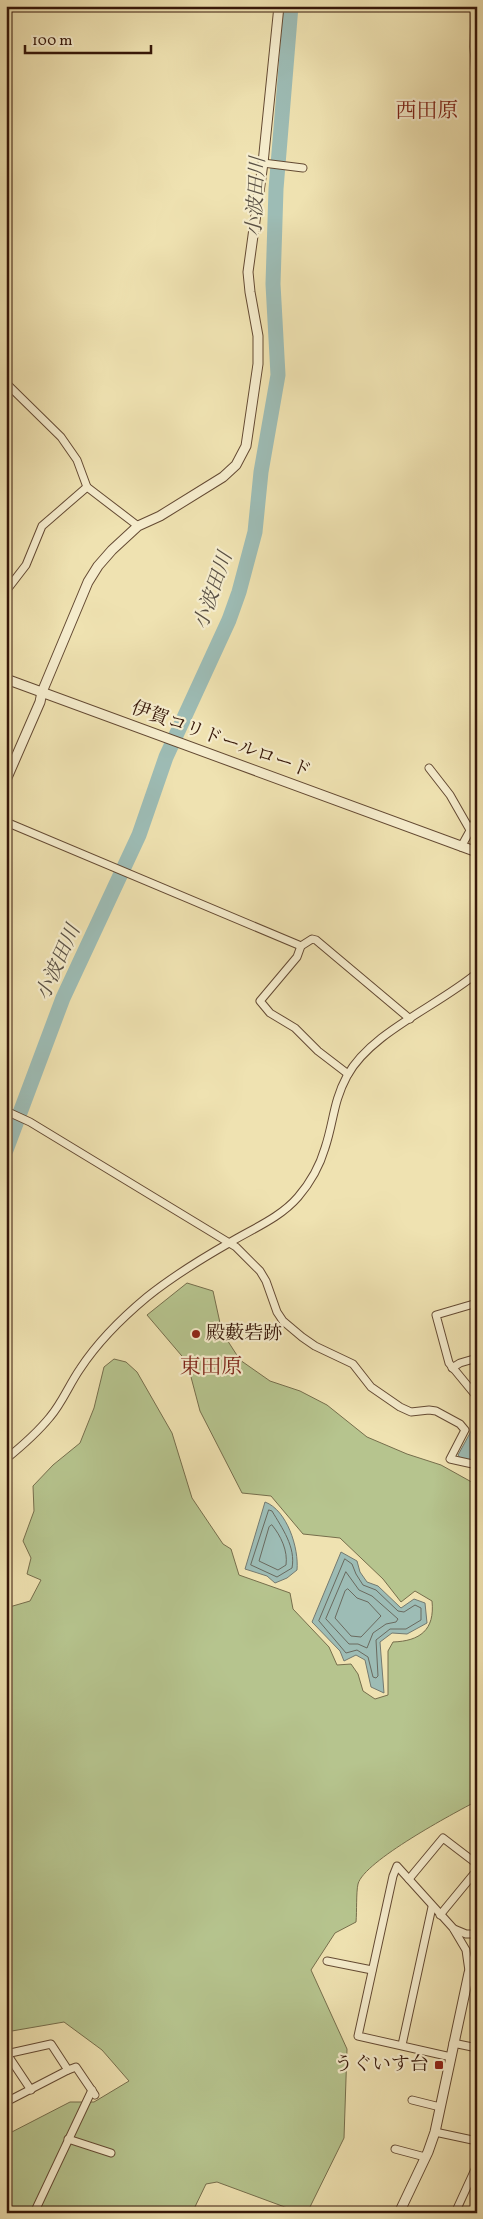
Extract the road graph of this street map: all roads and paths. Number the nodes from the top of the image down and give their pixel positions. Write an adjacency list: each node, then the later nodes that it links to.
1 (279, 6): 4 (street)
2 (475, 6): 3 (street)
3 (477, 92)
4 (266, 163): 5 (street); 8 (street)
5 (303, 168)
6 (6, 383): 7 (street)
7 (87, 487): 8 (street); 9 (street)
8 (138, 526): 11 (street)
9 (6, 591)
10 (6, 679): 11 (street, 伊賀コリドールロード)
11 (42, 692): 13 (street); 17 (street, 伊賀コリドールロード)
12 (429, 768): 16 (street)
13 (6, 780)
14 (477, 818): 16 (street)
15 (6, 822): 19 (street)
16 (470, 830): 17 (street)
17 (460, 847): 18 (street, 伊賀コリドールロード)
18 (477, 852)
19 (301, 946): 21 (street); 22 (street)
20 (477, 973): 21 (street)
21 (410, 1020): 22 (street)
22 (348, 1074): 24 (street)
23 (7, 1111): 24 (street)
24 (228, 1243): 29 (street); 30 (street)
25 (477, 1303): 27 (street)
26 (477, 1358): 27 (street)
27 (452, 1368): 28 (street)
28 (477, 1397)
29 (6, 1459)
30 (477, 1465)
31 (477, 1864): 33 (street)
32 (477, 1870): 35 (street)
33 (410, 1879): 34 (street); 40 (street)
34 (432, 1907): 35 (street); 43 (street)
35 (440, 1914): 36 (street)
36 (453, 1928): 37 (street); 41 (street)
37 (477, 1934)
38 (477, 1952): 41 (street)
39 (327, 1961): 40 (street)
40 (372, 1970): 43 (street)
41 (469, 1973): 42 (street)
42 (453, 2043): 44 (street); 46 (street)
43 (402, 2046): 46 (street)
44 (477, 2048)
45 (6, 2054): 47 (street); 48 (street)
46 (451, 2057): 51 (street)
47 (68, 2070): 48 (street); 53 (street)
48 (31, 2090): 50 (street)
49 (412, 2100): 51 (street)
50 (6, 2102)
51 (440, 2107): 52 (street)
52 (435, 2132): 54 (street); 57 (street)
53 (68, 2138): 56 (street); 59 (street)
54 (477, 2141)
55 (395, 2149): 57 (street)
56 (111, 2154)
57 (425, 2157): 60 (street)
58 (477, 2165): 61 (street)
59 (34, 2213)
60 (399, 2213)
61 (455, 2213)

